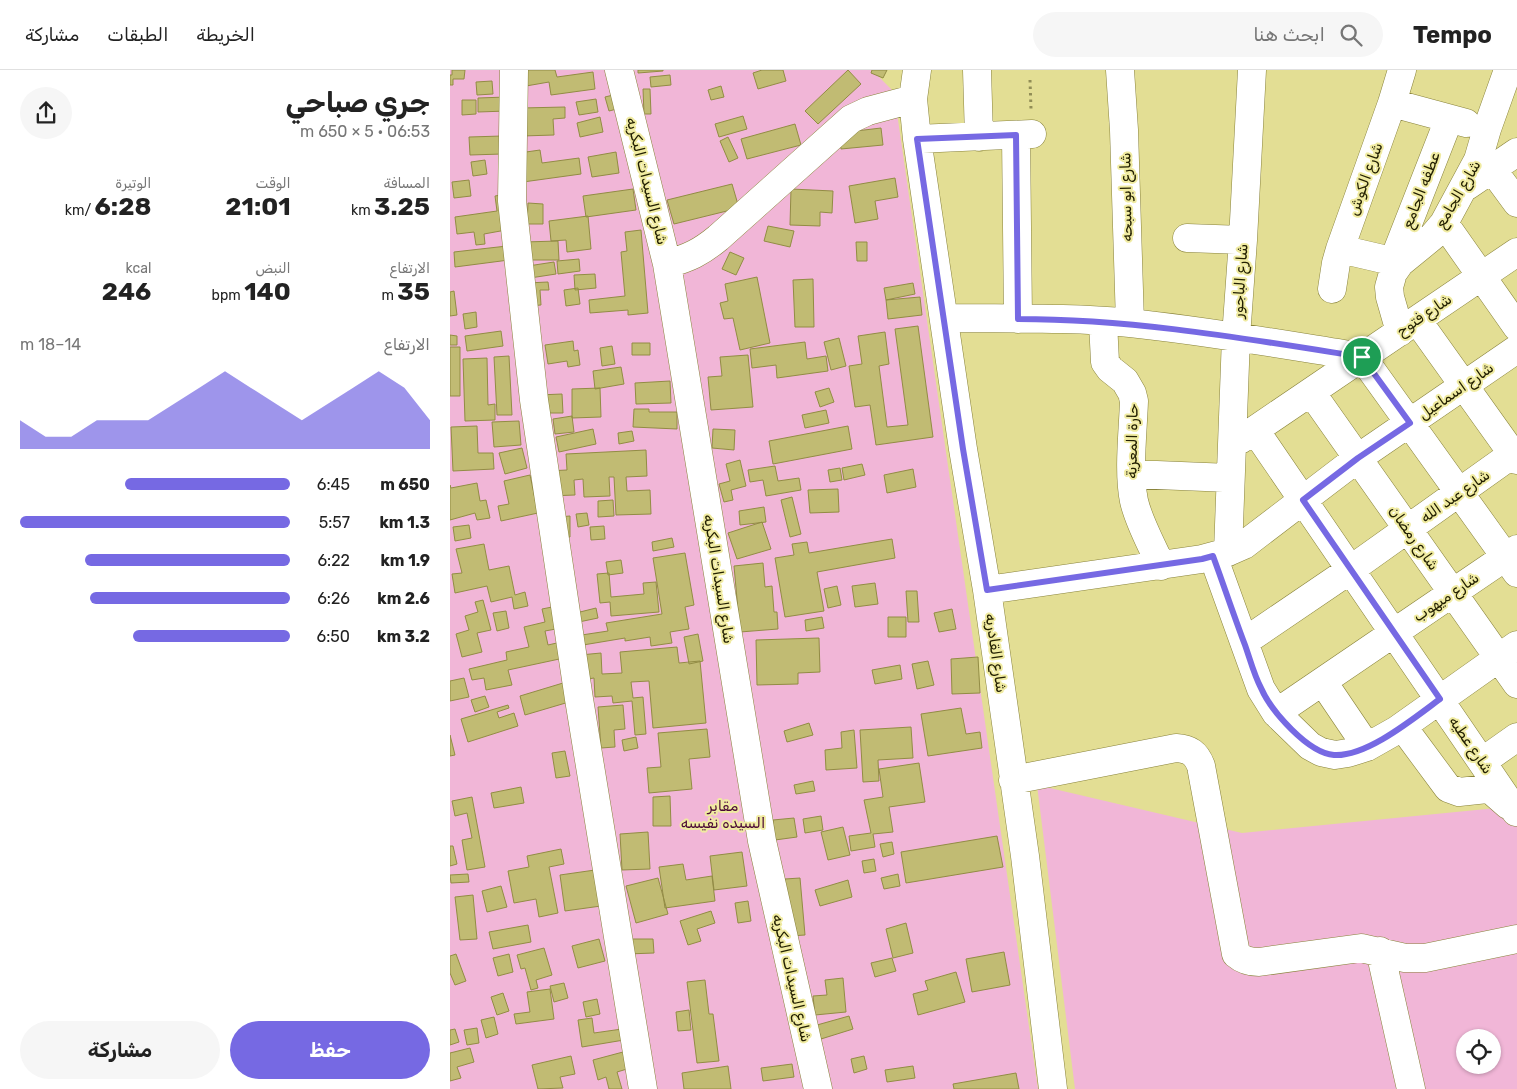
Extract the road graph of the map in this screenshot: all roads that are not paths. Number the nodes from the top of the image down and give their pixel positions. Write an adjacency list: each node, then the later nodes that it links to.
1 (514, 70): 69 (street)
2 (619, 70): 25 (street, شارع السيدات البكريه)
3 (917, 70): 9 (street, شارع القادريه)
4 (977, 70): 13 (street)
5 (1120, 70): 29 (street, شارع ابو سبحه)
6 (1252, 70): 21 (street, شارع الباجور)
7 (1402, 70): 10 (street, شارع الكوش)
8 (1508, 70): 12 (street, شارع الجامع)
9 (913, 98): 14 (street, شارع القادريه); 25 (street)
10 (1392, 103): 11 (street); 22 (street, شارع الكوش)
11 (1449, 119): 12 (street); 24 (street, عطفه الجامع)
12 (1487, 129): 17 (street, شارع الجامع)
13 (979, 137): 14 (street); 30 (street)
14 (917, 139): 28 (street, شارع القادريه)
15 (1517, 152): 16 (street)
16 (1492, 169): 17 (street); 18 (street)
17 (1463, 189): 19 (street, شارع الجامع)
18 (1517, 203)
19 (1444, 224): 24 (street, شارع الجامع); 26 (street)
20 (1187, 238): 21 (street)
21 (1243, 240): 33 (street, شارع الباجور)
22 (1340, 249): 24 (street); 27 (street, شارع الكوش)
23 (1517, 252): 26 (street, شارع فتوح)
24 (1397, 263): 31 (street, شارع الجامع)
25 (668, 264): 70 (street, شارع السيدات البكريه)
26 (1481, 276): 31 (street, شارع فتوح); 32 (street)
27 (1332, 289)
28 (944, 318): 30 (street); 52 (street, شارع القادريه)
29 (1116, 323): 30 (street); 33 (street); 43 (street, حارة المعزية)
30 (1024, 325)
31 (1408, 326): 35 (street, شارع فتوح); 36 (street, شارع الجامع)
32 (1517, 327)
33 (1236, 337): 35 (street); 40 (street, شارع الباجور)
34 (1517, 348): 36 (street, شارع اسماعيل)
35 (1362, 357): 37 (street, شارع فتوح); 38 (street)
36 (1464, 386): 38 (street, شارع اسماعيل); 41 (street, شارع الجامع)
37 (1311, 392): 39 (street, شارع فتوح); 42 (street, شارع رمضان)
38 (1410, 423): 42 (street, شارع اسماعيل); 45 (street)
39 (1255, 430): 40 (street, شارع فتوح); 46 (street, شارع عطيه)
40 (1231, 446): 44 (street, شارع الباجور)
41 (1516, 455): 45 (street, شارع عبد الله)
42 (1358, 458): 46 (street, شارع اسماعيل); 47 (street, شارع رمضان)
43 (1132, 474): 44 (street); 50 (street, حارة المعزية)
44 (1230, 478): 48 (street, شارع الباجور)
45 (1460, 492): 47 (street, شارع عبد الله); 49 (street)
46 (1303, 500): 48 (street, شارع اسماعيل); 51 (street, شارع عطيه)
47 (1408, 529): 51 (street, شارع عبد الله); 53 (street, شارع رمضان)
48 (1221, 554): 50 (street, شارع اسماعيل); 55 (street)
49 (1513, 559): 53 (street, شارع ميهوب)
50 (1161, 566): 52 (street, شارع اسماعيل)
51 (1350, 570): 54 (street, شارع عطيه); 55 (street, شارع عبد الله)
52 (987, 590): 65 (street, شارع القادريه)
53 (1453, 593): 54 (street, شارع ميهوب); 56 (street, شارع رمضان)
54 (1394, 633): 57 (street, شارع ميهوب); 59 (street, شارع عطيه)
55 (1244, 642): 60 (street)
56 (1508, 651): 58 (street, شارع رمضان); 59 (street)
57 (1323, 682): 60 (street, شارع ميهوب); 63 (street)
58 (1517, 684)
59 (1440, 699): 61 (street); 64 (street, شارع عطيه)
60 (1276, 713): 63 (street)
61 (1398, 730): 63 (street); 66 (street)
62 (1517, 737): 64 (street)
63 (1367, 747)
64 (1483, 761): 66 (street, شارع عطيه)
65 (1013, 780): 68 (street); 71 (street, شارع القادريه)
66 (1517, 813)
67 (1517, 939): 68 (street)
68 (1380, 951): 72 (street)
69 (643, 1089)
70 (818, 1089)
71 (1053, 1089)
72 (1411, 1089)

